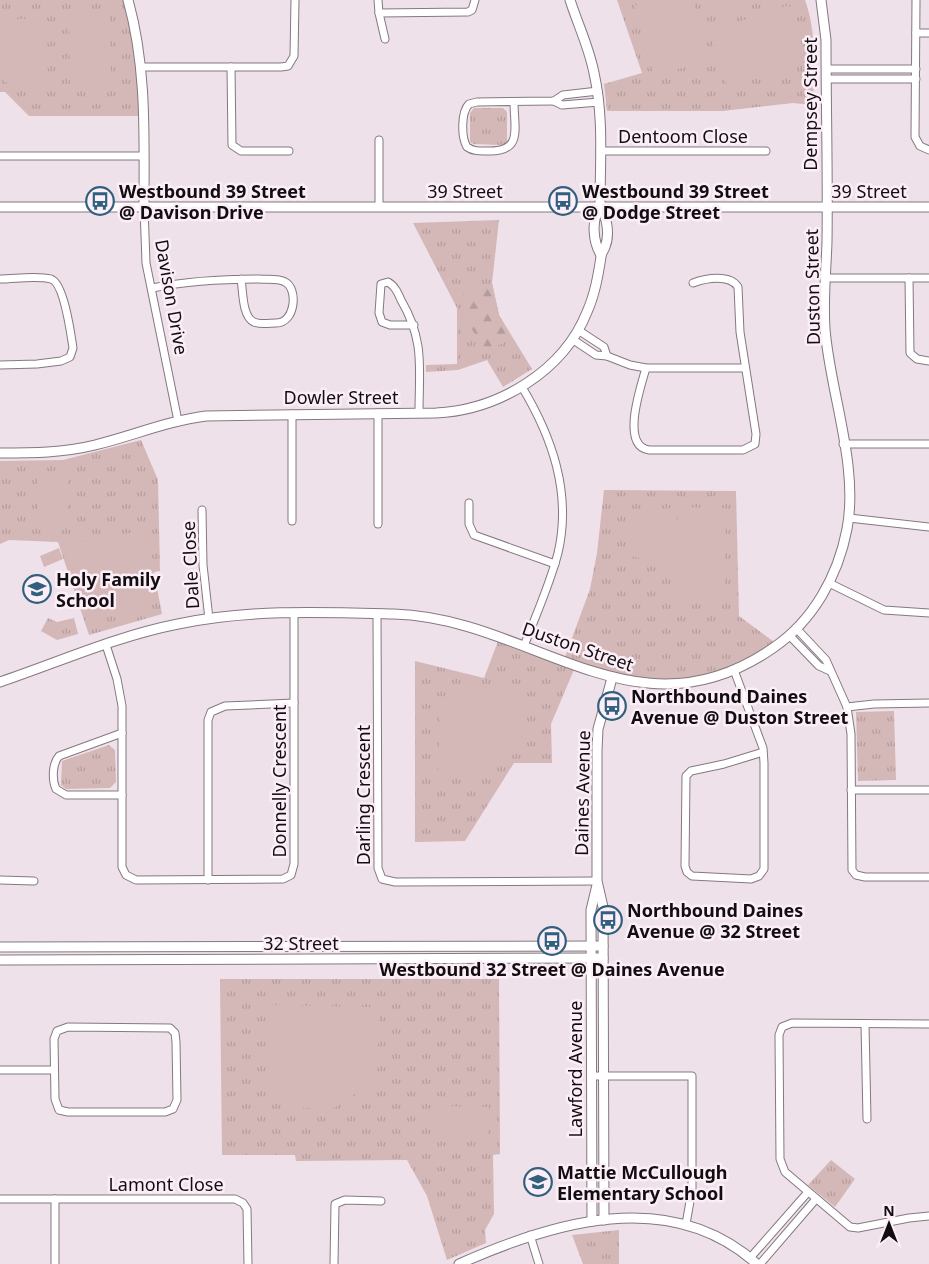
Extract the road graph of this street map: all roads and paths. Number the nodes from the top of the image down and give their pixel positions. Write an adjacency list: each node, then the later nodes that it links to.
1 (128, 0): 12 (street, Davison Drive)
2 (295, 0): 13 (street)
3 (378, 0): 8 (street)
4 (475, 0): 8 (street)
5 (570, 0): 18 (street, Dowler Street)
6 (821, 0): 14 (street, Dempsey Street)
7 (916, 0): 9 (street)
8 (379, 13): 11 (street)
9 (916, 33): 10 (street); 15 (street)
10 (929, 33)
11 (385, 39)
12 (141, 67): 13 (street); 28 (street, Davison Drive)
13 (231, 67): 24 (street)
14 (826, 69): 15 (street); 16 (street, Dempsey Street)
15 (916, 69): 17 (street)
16 (826, 79): 17 (street); 33 (street, Dempsey Street)
17 (916, 79): 23 (street)
18 (598, 92): 19 (street); 21 (street, Dowler Street)
19 (554, 101): 20 (street); 21 (street)
20 (514, 102): 20 (street)
21 (599, 102): 25 (street, Dowler Street)
22 (379, 140): 31 (street)
23 (929, 150)
24 (289, 151)
25 (600, 151): 26 (street, Dentoom Close); 32 (street, Dowler Street)
26 (766, 151)
27 (0, 156): 28 (street)
28 (144, 156): 30 (street, Davison Drive)
29 (0, 207): 30 (street, 39 Street)
30 (144, 207): 31 (street, 39 Street); 41 (street, Davison Drive)
31 (379, 207): 32 (street, 39 Street)
32 (600, 207): 33 (street, 39 Street); 43 (street, Dowler Street)
33 (827, 207): 34 (street, 39 Street); 35 (street, Duston Street)
34 (929, 207)
35 (825, 278): 36 (street); 55 (street, Duston Street)
36 (909, 278): 37 (street); 46 (street)
37 (929, 278)
38 (0, 279): 47 (street)
39 (241, 279): 39 (street); 41 (street)
40 (693, 282): 49 (street)
41 (152, 288): 54 (street, Davison Drive)
42 (414, 325): 42 (street); 51 (street)
43 (578, 330): 44 (street, Dowler Street); 45 (street)
44 (572, 339): 45 (street); 50 (street, Dowler Street)
45 (607, 356): 48 (street)
46 (929, 360)
47 (0, 365)
48 (646, 368): 49 (street); 49 (street)
49 (745, 368)
50 (522, 387): 51 (street, Dowler Street); 64 (street)
51 (419, 413): 53 (street, Dowler Street)
52 (292, 414): 53 (street, Dowler Street); 54 (street, Dowler Street); 61 (street)
53 (378, 414): 62 (street)
54 (178, 420): 57 (street, Dowler Street)
55 (843, 444): 56 (street); 60 (street, Duston Street)
56 (929, 444)
57 (0, 454)
58 (469, 503): 64 (street)
59 (202, 510): 69 (street, Dale Close)
60 (849, 518): 63 (street); 65 (street, Duston Street)
61 (292, 520)
62 (378, 524)
63 (929, 527)
64 (554, 564): 73 (street)
65 (830, 583): 66 (street); 70 (street, Duston Street)
66 (929, 613)
67 (294, 614): 68 (street, Duston Street); 69 (street, Duston Street); 78 (street, Donnelly Crescent)
68 (378, 614): 73 (street, Duston Street); 90 (street, Darling Crescent)
69 (209, 618): 72 (street, Duston Street)
70 (796, 628): 71 (street, Duston Street); 75 (street)
71 (789, 635): 74 (street, Duston Street); 75 (street)
72 (106, 645): 77 (street, Duston Street); 81 (street, Donnelly Crescent)
73 (524, 646): 76 (street, Duston Street)
74 (734, 670): 76 (street, Duston Street); 82 (street)
75 (830, 671): 80 (street)
76 (612, 678): 90 (street, Daines Avenue)
77 (0, 682)
78 (294, 703): 88 (street); 88 (street, Donnelly Crescent)
79 (929, 703): 80 (street)
80 (847, 707): 83 (street)
81 (122, 733): 85 (street, Donnelly Crescent); 85 (street)
82 (763, 752): 82 (street)
83 (851, 790): 84 (street); 86 (street)
84 (929, 790)
85 (122, 795): 88 (street, Donnelly Crescent)
86 (929, 877)
87 (0, 880): 89 (street)
88 (208, 880)
89 (34, 881)
90 (598, 881): 91 (street, Daines Avenue); 92 (street, Daines Avenue)
91 (591, 946): 92 (street, 32 Street); 93 (street, 32 Street); 94 (street, Lawford Avenue)
92 (603, 946): 95 (street, Daines Avenue)
93 (0, 948)
94 (591, 958): 95 (street, 32 Street); 96 (street, 32 Street); 101 (street, Lawford Avenue)
95 (603, 958): 102 (street, Lawford Avenue)
96 (0, 960)
97 (865, 1024): 98 (street); 103 (street); 104 (street)
98 (929, 1024)
99 (0, 1070): 100 (street)
100 (54, 1070): 100 (street)
101 (592, 1076): 102 (street); 111 (street, Lawford Avenue)
102 (603, 1076): 110 (street, Lawford Avenue); 112 (street)
103 (867, 1119)
104 (808, 1192): 107 (street); 114 (street)
105 (0, 1199): 106 (street, Lamont Close)
106 (55, 1199): 115 (street); 116 (street, Lamont Close)
107 (816, 1199): 109 (street); 114 (street)
108 (381, 1201): 117 (street)
109 (929, 1216)
110 (604, 1220): 111 (street); 112 (street)
111 (592, 1222): 113 (street)
112 (686, 1224): 114 (street)
113 (530, 1235): 118 (street); 119 (street)
114 (756, 1262)
115 (55, 1264)
116 (248, 1264)
117 (334, 1264)
118 (459, 1264)
119 (540, 1264)

